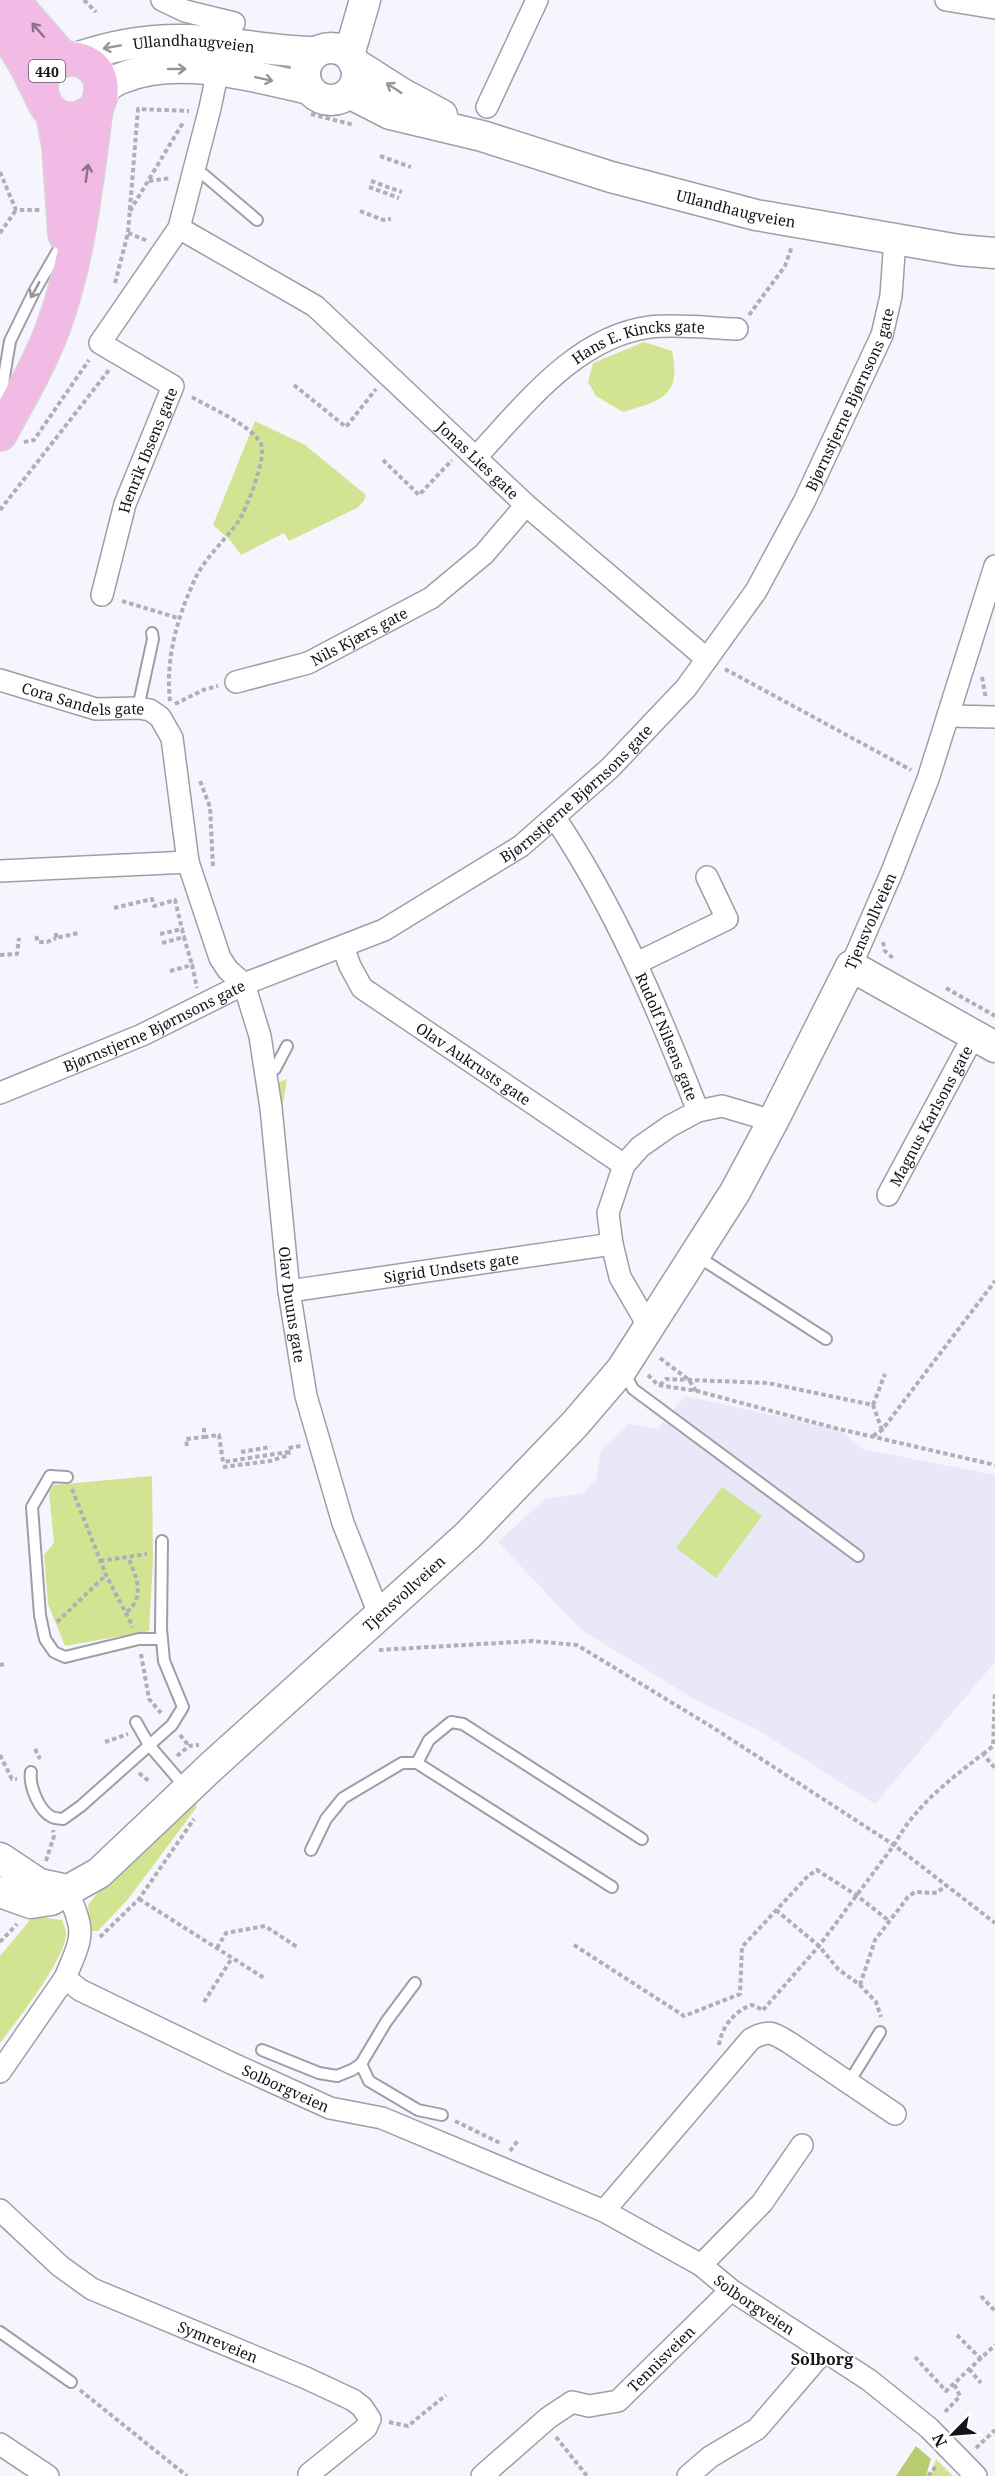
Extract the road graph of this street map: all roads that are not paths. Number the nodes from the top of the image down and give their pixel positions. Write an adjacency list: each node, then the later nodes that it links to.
1 (12, 0): 11 (main road, 440, one-way to 1)
2 (162, 0): 9 (street)
3 (348, 0): 10 (main road)
4 (365, 0): 10 (main road)
5 (537, 0): 17 (street)
6 (946, 0): 7 (street)
7 (995, 8)
8 (0, 23): 16 (main road, 440)
9 (234, 23)
10 (336, 55): 11 (main road, Ullandhaugveien, one-way to 11); 13 (main road); 14 (main road); 18 (main road, Ullandhaugveien, one-way to 10)
11 (68, 59): 15 (main road, 440); 16 (main road, 440)
12 (218, 70): 13 (main road, Ullandhaugveien, one-way to 13); 15 (main road, Ullandhaugveien, one-way to 12); 19 (street)
13 (309, 89): 14 (main road)
14 (348, 93): 18 (main road, Ullandhaugveien)
15 (99, 99): 16 (main road); 25 (main road, 440, one-way to 15)
16 (47, 106): 22 (main road, 440)
17 (487, 107)
18 (482, 136): 23 (main road, Ullandhaugveien)
19 (193, 174): 20 (lane); 21 (street)
20 (256, 220)
21 (179, 228): 29 (street, Jonas Lies gate); 32 (street, Henrik Ibsens gate)
22 (65, 239): 25 (main road, 440); 27 (lane, one-way to 27)
23 (895, 239): 24 (main road, Ullandhaugveien); 34 (street, Bjørnstjerne Bjørnsons gate)
24 (995, 254)
25 (68, 272): 28 (main road, 440)
26 (737, 329): 29 (street, Hans E. Kincks gate)
27 (0, 401)
28 (0, 434)
29 (470, 452): 30 (street, Jonas Lies gate)
30 (526, 505): 34 (street, Jonas Lies gate); 36 (street, Nils Kjærs gate)
31 (995, 566): 38 (street, Tjensvollveien)
32 (102, 595)
33 (152, 633): 37 (lane)
34 (707, 659): 40 (street, Bjørnstjerne Bjørnsons gate)
35 (0, 680): 37 (street, Cora Sandels gate)
36 (236, 682)
37 (138, 708): 41 (street, Cora Sandels gate)
38 (948, 716): 39 (street); 46 (street, Tjensvollveien)
39 (990, 717)
40 (555, 818): 44 (street, Bjørnstjerne Bjørnsons gate); 45 (street, Rudolf Nilsens gate)
41 (188, 862): 42 (street); 47 (street, Cora Sandels gate)
42 (0, 871)
43 (707, 877): 45 (street, Rudolf Nilsens gate)
44 (343, 947): 47 (street, Bjørnstjerne Bjørnsons gate); 54 (street, Olav Aukrusts gate)
45 (637, 963): 52 (street, Rudolf Nilsens gate)
46 (850, 966): 48 (main road, Magnus Karlsons gate); 53 (main road, Tjensvollveien)
47 (244, 984): 50 (street, Olav Duuns gate); 51 (street, Bjørnstjerne Bjørnsons gate)
48 (988, 1033): 55 (street, Magnus Karlsons gate)
49 (287, 1047): 50 (lane)
50 (266, 1074): 58 (street, Olav Duuns gate)
51 (0, 1093)
52 (698, 1111): 53 (street); 54 (street)
53 (773, 1121): 57 (main road, Tjensvollveien)
54 (624, 1165): 56 (street)
55 (888, 1195)
56 (612, 1244): 58 (street, Sigrid Undsets gate); 59 (street)
57 (694, 1254): 59 (main road, Tjensvollveien); 60 (lane)
58 (289, 1291): 65 (street, Olav Duuns gate)
59 (650, 1327): 61 (main road, Tjensvollveien)
60 (826, 1339)
61 (635, 1372): 64 (lane); 65 (main road, Tjensvollveien)
62 (68, 1477): 66 (lane)
63 (162, 1546): 66 (lane)
64 (858, 1556)
65 (379, 1614): 71 (main road, Tjensvollveien)
66 (162, 1638): 68 (lane)
67 (136, 1722): 68 (lane)
68 (149, 1746): 70 (lane); 71 (lane)
69 (417, 1762): 72 (lane); 73 (lane); 75 (lane)
70 (30, 1776)
71 (192, 1802): 76 (main road, Tjensvollveien)
72 (642, 1839)
73 (311, 1850)
74 (0, 1858): 76 (main road)
75 (612, 1887)
76 (67, 1890): 77 (main road, Tjensvollveien); 78 (street)
77 (0, 1892)
78 (65, 1978): 83 (street); 89 (street, Solborgveien)
79 (415, 1983): 82 (lane)
80 (880, 2032): 84 (lane)
81 (261, 2050): 82 (lane)
82 (361, 2064): 85 (lane)
83 (0, 2072)
84 (848, 2085): 86 (street); 89 (street)
85 (442, 2115)
86 (895, 2115)
87 (802, 2145): 90 (street, Solborgveien)
88 (0, 2210): 97 (street, Symreveien)
89 (604, 2211): 90 (street, Solborgveien)
90 (701, 2265): 91 (street, Solborgveien)
91 (731, 2290): 93 (street, Solborgveien); 98 (street, Tennisveien)
92 (0, 2332): 94 (lane)
93 (824, 2351): 99 (street); 100 (street, Solborgveien)
94 (71, 2382)
95 (0, 2444): 96 (street)
96 (48, 2476)
97 (310, 2476)
98 (483, 2476)
99 (688, 2476)
100 (976, 2476)

